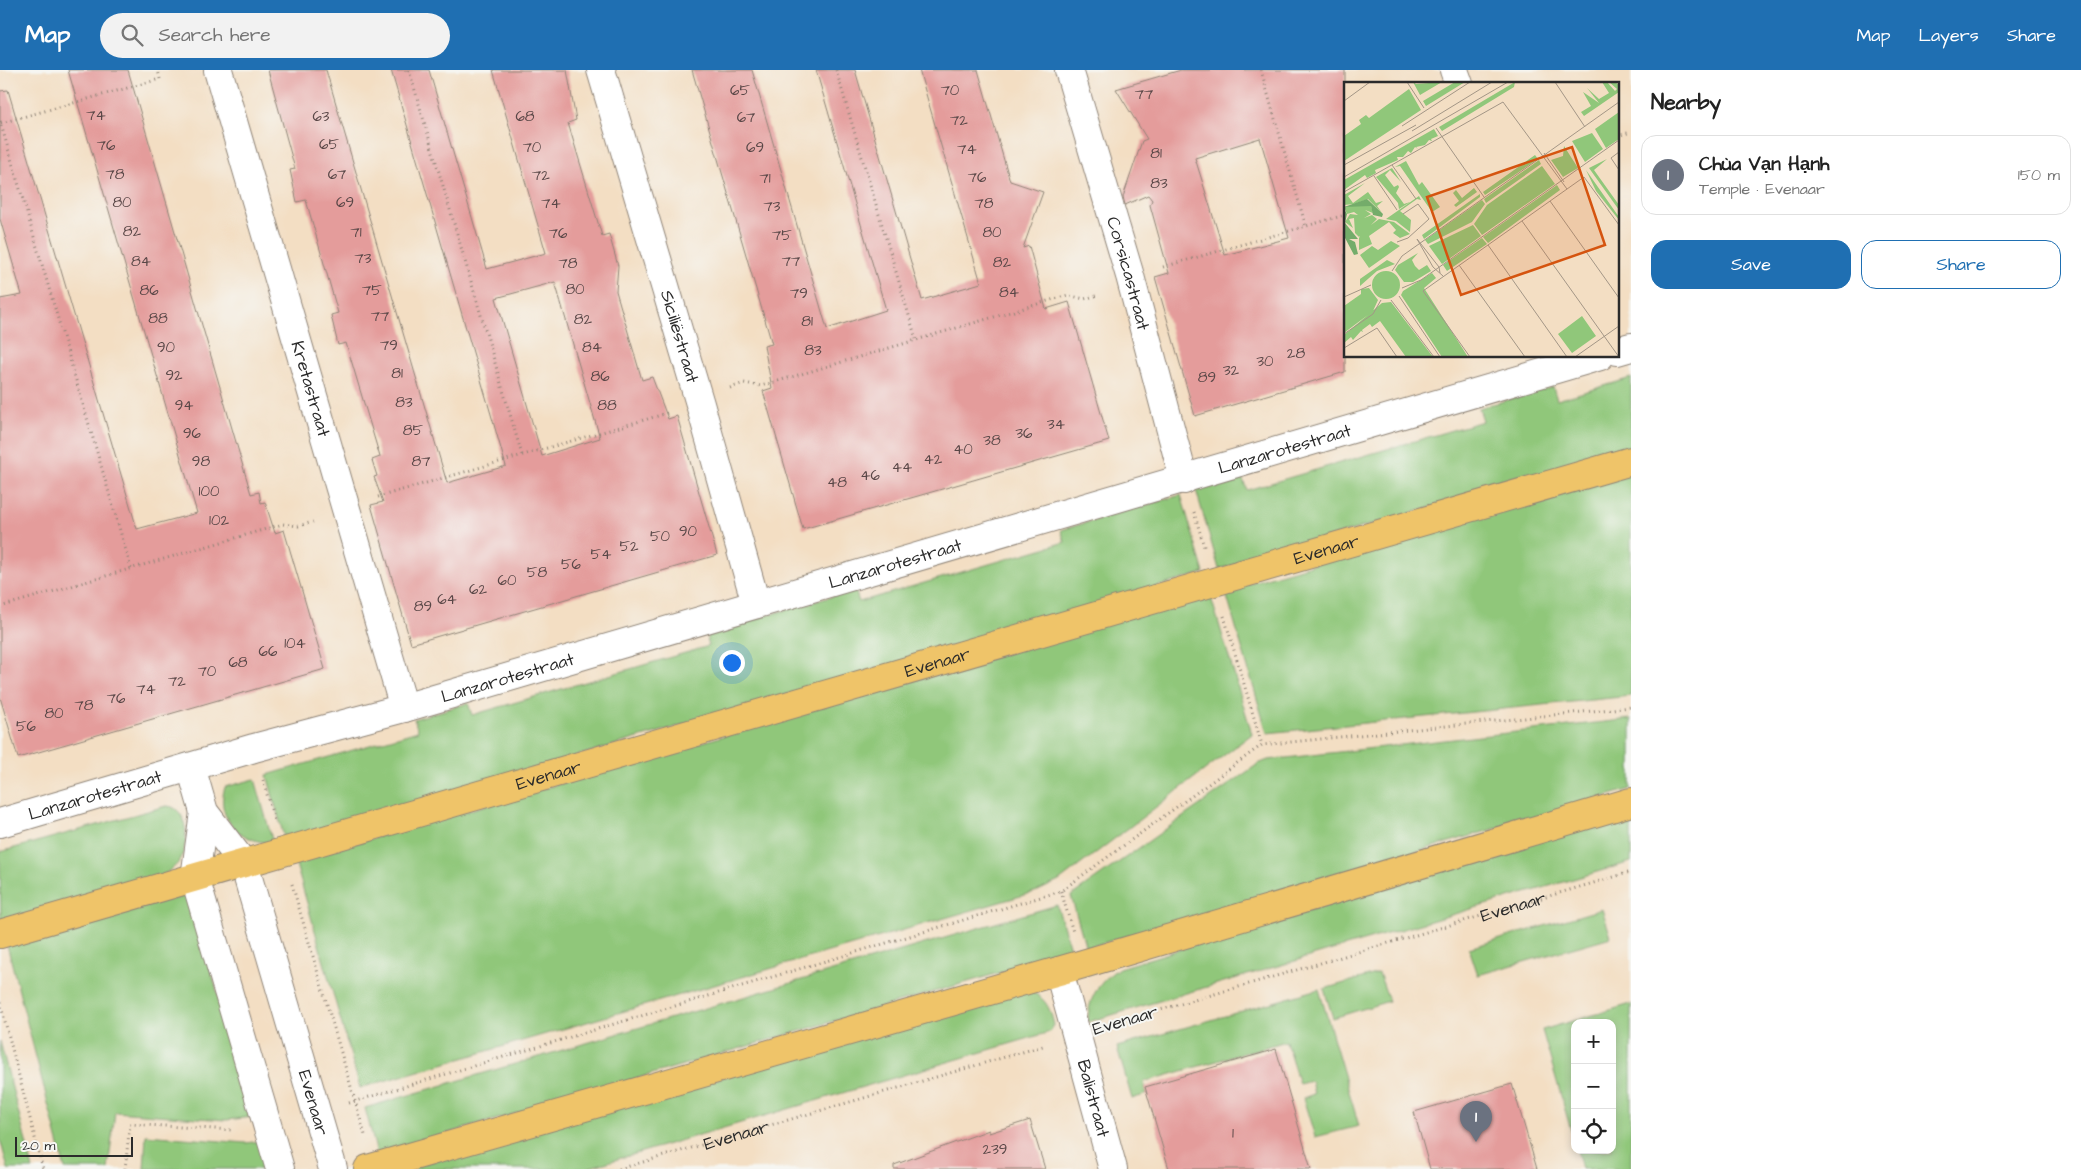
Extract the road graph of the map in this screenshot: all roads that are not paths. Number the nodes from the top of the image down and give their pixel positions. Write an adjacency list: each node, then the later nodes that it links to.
1 (218, 70): 13 (street, Kretastraat)
2 (601, 70): 12 (street, Siciliëstraat)
3 (1070, 70): 11 (street, Corsicastraat)
4 (1454, 70): 5 (street)
5 (1458, 82)
6 (1631, 347): 7 (street)
7 (1618, 351)
8 (1587, 358): 9 (street, Lanzarotestraat)
9 (1541, 365): 11 (street, Lanzarotestraat)
10 (1631, 461): 18 (main road, Evenaar)
11 (1184, 480): 12 (street, Lanzarotestraat)
12 (756, 604): 13 (street, Lanzarotestraat)
13 (404, 708): 14 (street, Lanzarotestraat)
14 (190, 767): 16 (street); 17 (street, Lanzarotestraat)
15 (1631, 802): 21 (main road)
16 (204, 812): 18 (street, Evenaar); 19 (street)
17 (0, 823)
18 (244, 864): 19 (main road, Evenaar); 24 (street, Evenaar)
19 (196, 878): 20 (main road, Evenaar); 23 (street)
20 (0, 934)
21 (1071, 968): 22 (main road); 25 (street, Balistraat)
22 (372, 1168)
23 (280, 1169)
24 (333, 1169)
25 (1113, 1169)

